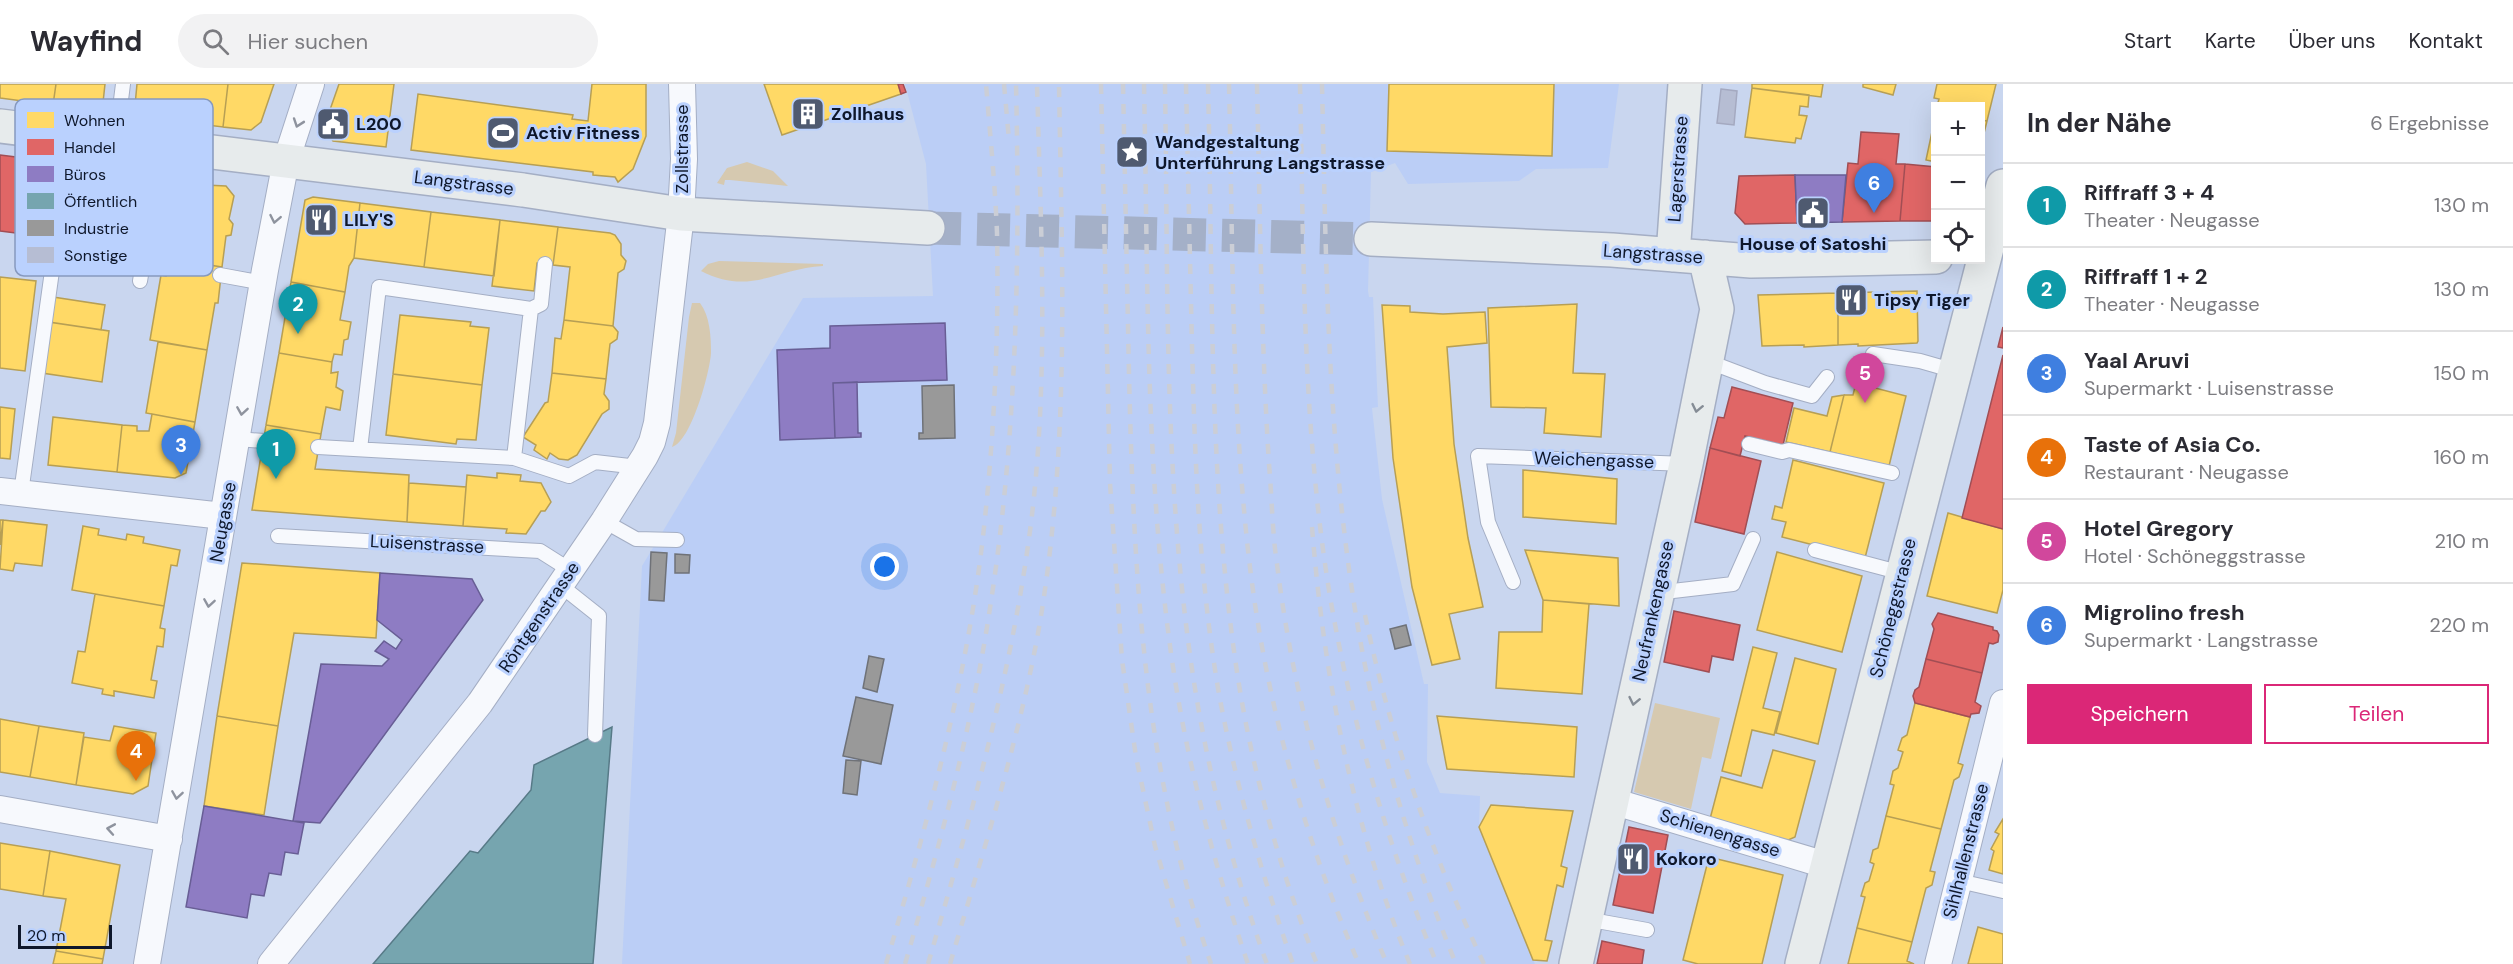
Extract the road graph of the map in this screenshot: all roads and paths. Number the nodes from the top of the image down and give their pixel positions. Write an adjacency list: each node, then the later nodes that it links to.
1 (123, 84): 5 (lane)
2 (311, 84): 9 (street, Neugasse, one-way to 9)
3 (682, 84): 11 (street, Zollstrasse)
4 (1685, 84): 15 (street, Lagerstrasse)
5 (121, 99)
6 (0, 126): 7 (street, Langstrasse)
7 (15, 128)
8 (213, 152): 9 (street, Langstrasse)
9 (286, 161): 11 (street, Langstrasse); 23 (street, Neugasse, one-way to 23)
10 (2003, 186): 14 (street, Schöneggstrasse)
11 (681, 214): 12 (street, Langstrasse); 36 (street, Röntgenstrasse)
12 (928, 228)
13 (1371, 239): 15 (street, Langstrasse)
14 (1990, 252): 27 (street, Schöneggstrasse)
15 (1672, 255): 16 (street, Langstrasse)
16 (1705, 257): 17 (street, Langstrasse); 26 (street, Neufrankengasse)
17 (1931, 257)
18 (545, 264): 24 (lane)
19 (220, 275): 23 (lane)
20 (47, 276): 38 (lane)
21 (141, 276): 22 (lane)
22 (140, 281)
23 (263, 283): 29 (street, Neugasse, one-way to 29)
24 (531, 309): 33 (lane); 34 (lane)
25 (1873, 354): 27 (lane)
26 (1707, 361): 28 (lane); 35 (street, Neufrankengasse, one-way to 35)
27 (1955, 371): 45 (street, Schöneggstrasse)
28 (1827, 377)
29 (237, 439): 30 (lane); 39 (street, Neugasse)
30 (264, 441)
31 (1749, 444): 37 (lane)
32 (318, 447): 33 (lane)
33 (360, 449): 34 (lane)
34 (514, 458): 36 (lane)
35 (1686, 464): 47 (lane, Weichengasse); 48 (street, Neufrankengasse)
36 (638, 467): 40 (street, Röntgenstrasse)
37 (1892, 473)
38 (11, 492): 39 (street)
39 (223, 516): 53 (street, Neugasse, one-way to 53)
40 (604, 521): 43 (lane); 46 (street, Röntgenstrasse)
41 (278, 536): 46 (lane, Luisenstrasse)
42 (1752, 538): 48 (lane)
43 (677, 540)
44 (1815, 550): 45 (lane)
45 (1902, 573): 54 (street, Schöneggstrasse)
46 (565, 578): 50 (lane, Luisenstrasse); 60 (street, Röntgenstrasse)
47 (1513, 582)
48 (1659, 584): 51 (street, Neufrankengasse, one-way to 51)
49 (2003, 703): 55 (street, Sihlhallenstrasse)
50 (595, 735)
51 (1612, 801): 54 (street, Schienengasse); 57 (street, Neufrankengasse)
52 (0, 809): 53 (street, one-way to 52)
53 (169, 839): 59 (street, Neugasse)
54 (1828, 866): 62 (street, Schöneggstrasse)
55 (1959, 880): 56 (lane); 63 (street, Sihlhallenstrasse)
56 (2003, 891)
57 (1586, 919): 58 (lane); 61 (street, Neufrankengasse)
58 (1647, 930)
59 (148, 964)
60 (272, 964)
61 (1576, 964)
62 (1802, 964)
63 (1938, 964)

